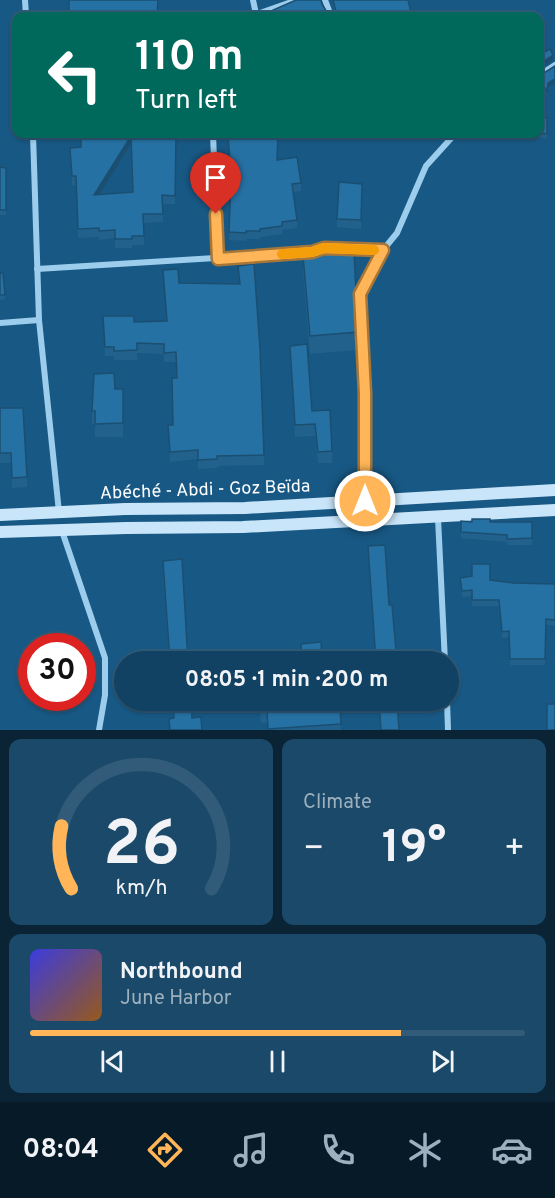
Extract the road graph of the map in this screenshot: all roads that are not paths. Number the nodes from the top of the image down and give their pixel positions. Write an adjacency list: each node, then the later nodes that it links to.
1 (297, 0): 2 (street)
2 (263, 12)
3 (33, 138): 8 (street)
4 (213, 138): 7 (street)
5 (451, 138): 6 (street)
6 (383, 250): 7 (street); 12 (street)
7 (218, 259): 8 (street)
8 (37, 269): 9 (street)
9 (39, 320): 10 (street); 15 (street)
10 (0, 323)
11 (555, 490): 12 (main road, Abéché - Abdi - Goz Beïda)
12 (365, 501): 13 (main road, Abéché - Abdi - Goz Beïda)
13 (125, 509): 15 (main road, Abéché - Abdi - Goz Beïda); 18 (main road)
14 (555, 510): 17 (main road)
15 (59, 513): 16 (main road, Abéché - Abdi - Goz Beïda)
16 (0, 514)
17 (438, 518): 18 (main road); 21 (street)
18 (126, 528): 19 (main road)
19 (62, 531): 20 (main road); 23 (street)
20 (0, 532)
21 (444, 651)
22 (447, 711): 24 (street)
23 (99, 730)
24 (448, 730)

